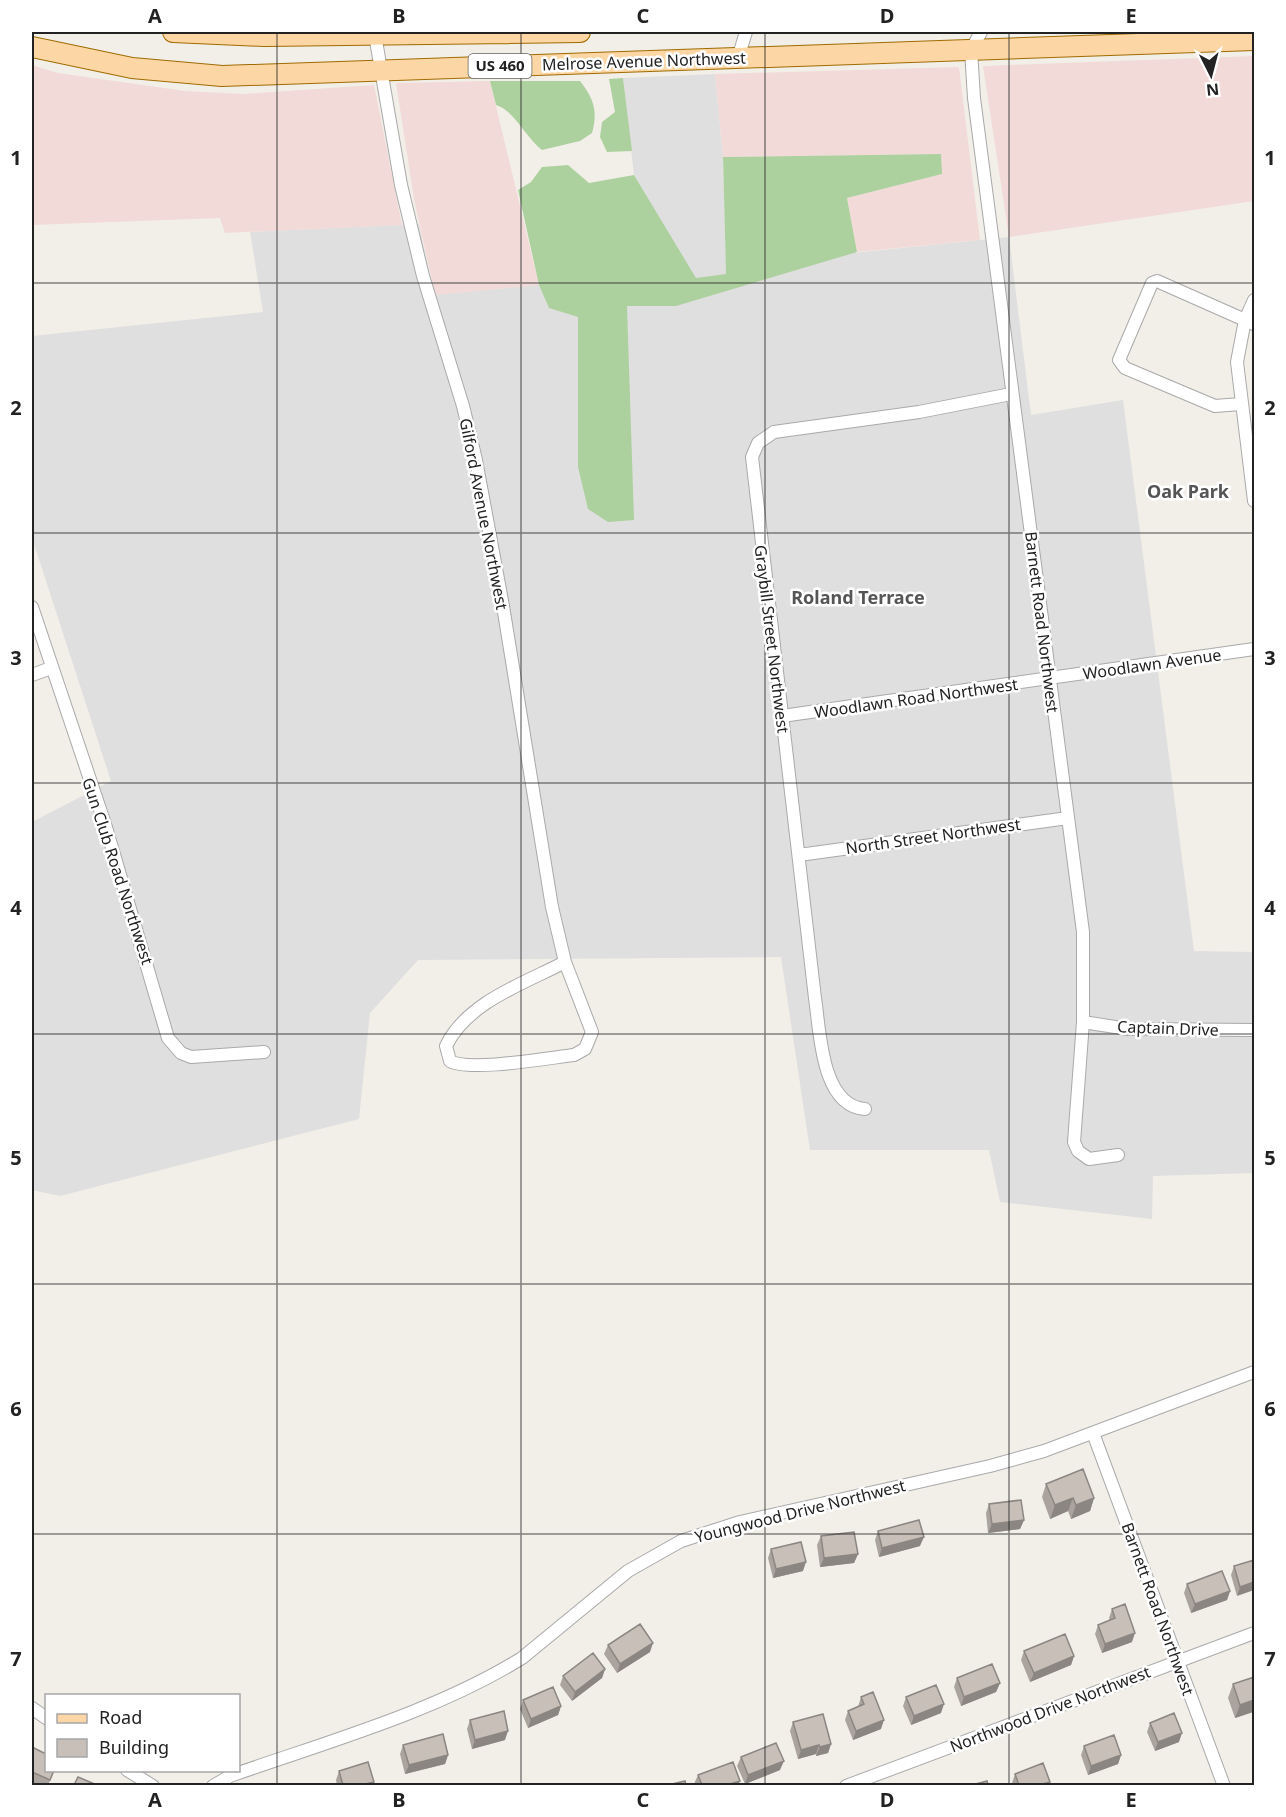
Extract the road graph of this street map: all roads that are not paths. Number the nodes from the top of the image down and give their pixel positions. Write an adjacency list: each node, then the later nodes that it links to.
1 (173, 32): 6 (main road, Melrose Avenue Northwest / US 460)
2 (500, 32): 3 (main road, Melrose Avenue Northwest / US 460); 6 (main road, Melrose Avenue Northwest / US 460)
3 (580, 32)
4 (746, 32): 10 (street)
5 (981, 32): 9 (street)
6 (375, 35): 11 (street, Gilford Avenue Northwest)
7 (1254, 39): 9 (main road, US 460)
8 (32, 47): 11 (main road, Melrose Avenue Northwest / US 460)
9 (971, 50): 10 (main road, Melrose Avenue Northwest / US 460); 14 (street, Barnett Road Northwest)
10 (738, 58): 11 (main road, Melrose Avenue Northwest / US 460)
11 (382, 71): 25 (street, Gilford Avenue Northwest)
12 (1254, 300): 13 (street)
13 (1250, 322): 15 (street); 15 (street)
14 (1011, 394): 21 (street, Barnett Road Northwest); 22 (street, Graybill Street Northwest)
15 (1241, 404): 16 (street)
16 (1254, 501)
17 (32, 607): 19 (street, Gun Club Road Northwest)
18 (1254, 649): 21 (street, Woodlawn Avenue)
19 (51, 668): 20 (street); 28 (street, Gun Club Road Northwest)
20 (32, 675)
21 (1049, 678): 22 (street, Woodlawn Road Northwest); 23 (street, Barnett Road Northwest)
22 (782, 716): 24 (street, Graybill Street Northwest)
23 (1068, 818): 24 (street, North Street Northwest); 26 (street, Barnett Road Northwest)
24 (799, 855): 29 (street, Graybill Street Northwest)
25 (565, 962): 25 (street, Gilford Avenue Northwest)
26 (1083, 1022): 27 (street, Captain Drive); 30 (street, Barnett Road Northwest)
27 (1254, 1030)
28 (264, 1052)
29 (865, 1109)
30 (1118, 1155)
31 (1254, 1372): 32 (street, Youngwood Drive Northwest)
32 (1093, 1433): 34 (street, Barnett Road Northwest); 39 (street, Youngwood Drive Northwest)
33 (1254, 1633): 34 (street, Northwood Drive Northwest)
34 (1177, 1661): 40 (street, Northwood Drive Northwest); 41 (street, Barnett Road Northwest)
35 (32, 1708): 36 (street)
36 (45, 1717)
37 (130, 1772): 38 (street)
38 (153, 1785)
39 (213, 1785)
40 (846, 1785)
41 (1224, 1785)

